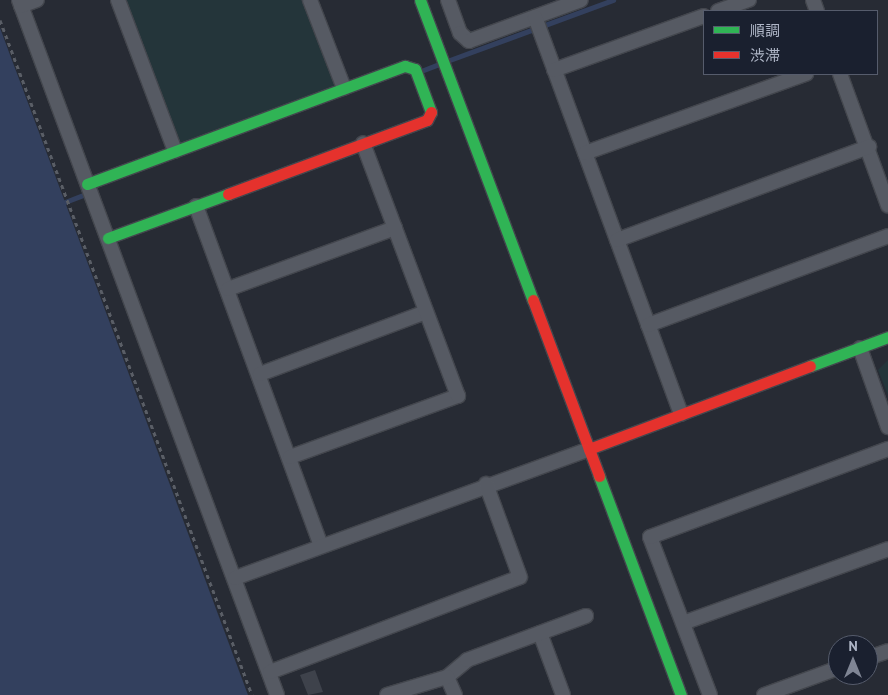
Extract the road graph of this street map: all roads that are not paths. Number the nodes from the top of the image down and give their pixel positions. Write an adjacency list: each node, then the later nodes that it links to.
1 (37, 0): 8 (street)
2 (118, 0): 18 (street)
3 (310, 0): 15 (street)
4 (420, 0): 36 (street)
5 (448, 0): 11 (street)
6 (581, 0): 11 (street)
7 (749, 0): 9 (street)
8 (20, 3): 20 (street)
9 (721, 10)
10 (703, 16): 12 (street)
11 (535, 17): 12 (street)
12 (554, 70): 19 (street)
13 (803, 75): 19 (street)
14 (840, 75): 17 (street)
15 (344, 88): 16 (street); 18 (street)
16 (363, 143): 22 (street); 23 (street)
17 (869, 147): 21 (street); 26 (street)
18 (175, 151): 20 (street)
19 (585, 153): 26 (street)
20 (87, 184): 25 (street)
21 (888, 204)
22 (196, 206): 25 (street); 27 (street)
23 (395, 228): 27 (street); 28 (street)
24 (888, 236): 29 (street)
25 (108, 238): 41 (street)
26 (617, 240): 29 (street)
27 (228, 289): 32 (street)
28 (426, 312): 32 (street); 37 (street)
29 (648, 325): 33 (street)
30 (888, 337): 31 (street)
31 (860, 348): 33 (street); 34 (street)
32 (260, 374): 37 (street)
33 (681, 414): 36 (street)
34 (888, 427)
35 (888, 448): 43 (street)
36 (589, 449): 38 (street); 53 (street)
37 (290, 457): 39 (street)
38 (486, 484): 39 (street); 45 (street)
39 (321, 546): 41 (street)
40 (888, 549): 43 (street)
41 (235, 578): 45 (street)
42 (586, 616): 44 (street)
43 (682, 623): 54 (street)
44 (540, 633): 47 (street); 52 (street)
45 (270, 672): 49 (street)
46 (828, 672): 48 (street)
47 (447, 677): 50 (street); 51 (street)
48 (785, 691): 55 (street)
49 (277, 695)
50 (387, 695)
51 (455, 695)
52 (563, 695)
53 (680, 695)
54 (710, 695)
55 (764, 695)

